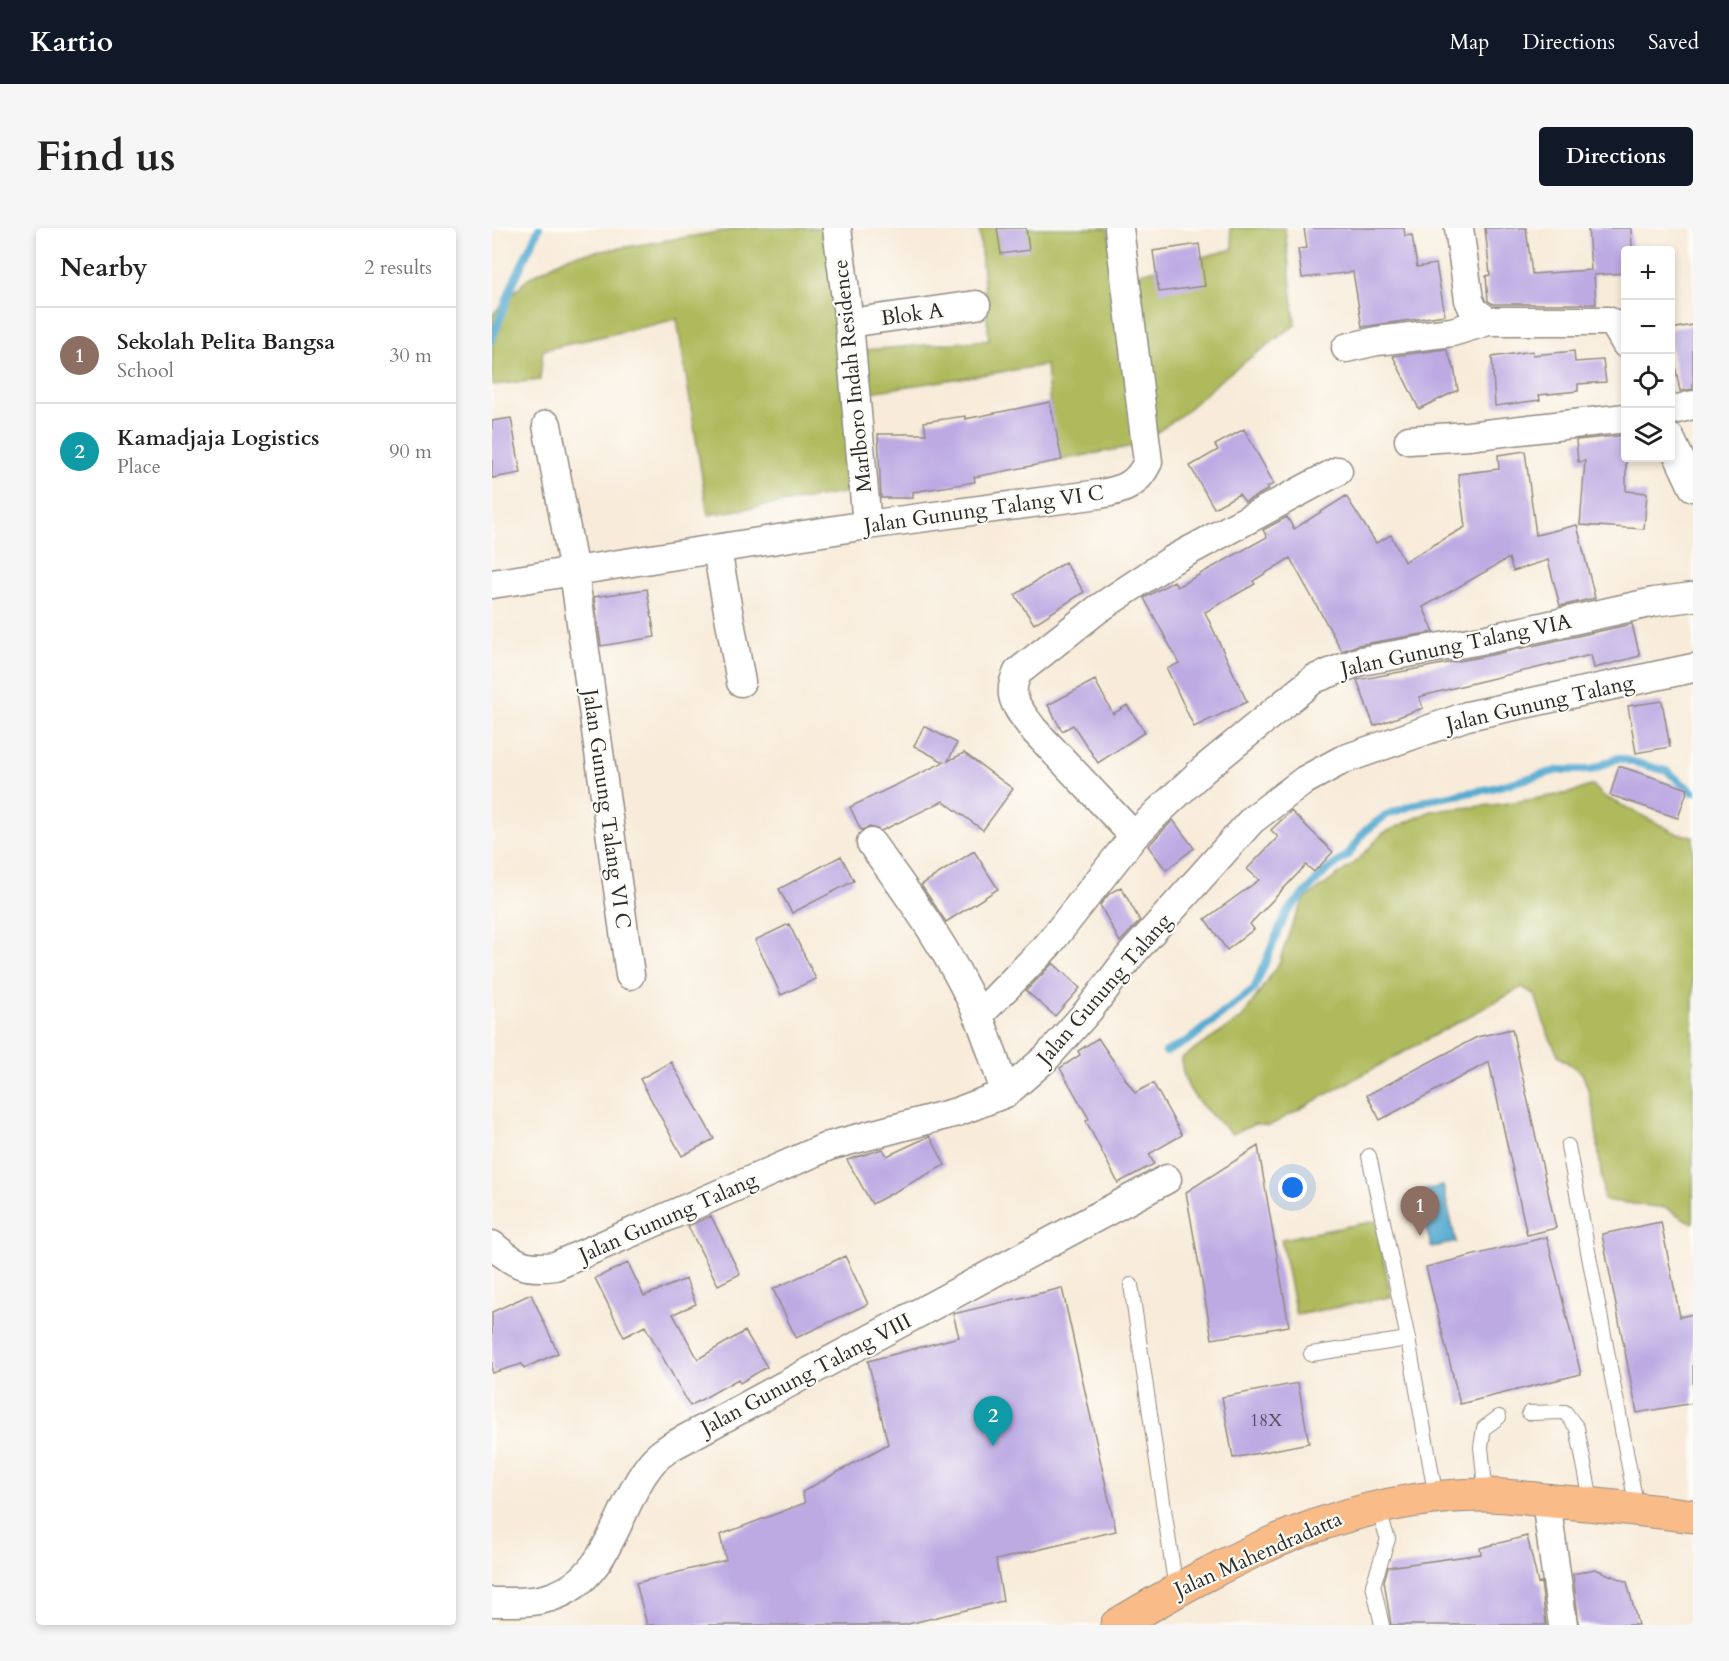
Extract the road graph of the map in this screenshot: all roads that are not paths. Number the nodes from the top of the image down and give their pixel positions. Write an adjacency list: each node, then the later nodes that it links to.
1 (837, 228): 6 (street, Marlboro Indah Residence)
2 (1119, 228): 17 (street, Jalan Gunung Talang VI C)
3 (1459, 228): 5 (street)
4 (976, 305): 6 (street, Blok A)
5 (1488, 321): 7 (street); 8 (street)
6 (849, 323): 17 (street, Marlboro Indah Residence)
7 (1621, 335)
8 (1346, 348)
9 (1693, 405): 10 (street)
10 (1675, 410)
11 (1621, 419): 13 (street)
12 (546, 424): 19 (street, Jalan Gunung Talang VI C)
13 (1409, 440)
14 (1675, 447): 16 (street)
15 (1338, 471): 24 (street)
16 (1693, 487)
17 (867, 525): 18 (street, Jalan Gunung Talang VI C)
18 (717, 550): 19 (street, Jalan Gunung Talang VI C); 23 (street)
19 (574, 572): 20 (street, Jalan Gunung Talang VI C); 26 (street, Jalan Gunung Talang VI C)
20 (492, 584)
21 (1693, 603): 24 (street, Jalan Gunung Talang VIA)
22 (1693, 668): 28 (street, Jalan Gunung Talang)
23 (741, 682)
24 (1134, 836): 27 (street, Jalan Gunung Talang VIA)
25 (872, 843): 27 (street)
26 (630, 975)
27 (978, 1016): 28 (street)
28 (1006, 1093): 32 (street, Jalan Gunung Talang)
29 (1568, 1146): 43 (lane)
30 (1369, 1156): 34 (lane)
31 (1167, 1179): 46 (street, Jalan Gunung Talang VIII)
32 (492, 1245)
33 (1131, 1285): 45 (lane)
34 (1408, 1339): 35 (lane); 39 (lane)
35 (1311, 1353)
36 (1529, 1413): 41 (lane)
37 (1499, 1417): 38 (lane)
38 (1486, 1495): 39 (highway, Jalan Mahendradatta); 40 (highway, Jalan Mahendradatta)
39 (1436, 1498): 42 (highway, Jalan Mahendradatta)
40 (1546, 1500): 41 (highway, Jalan Mahendradatta); 49 (street)
41 (1592, 1505): 43 (highway, Jalan Mahendradatta)
42 (1377, 1508): 45 (highway, Jalan Mahendradatta); 48 (lane)
43 (1637, 1509): 44 (highway, Jalan Mahendradatta)
44 (1693, 1516)
45 (1176, 1590): 47 (highway, Jalan Mahendradatta)
46 (492, 1602)
47 (1117, 1625)
48 (1382, 1625)
49 (1563, 1625)

